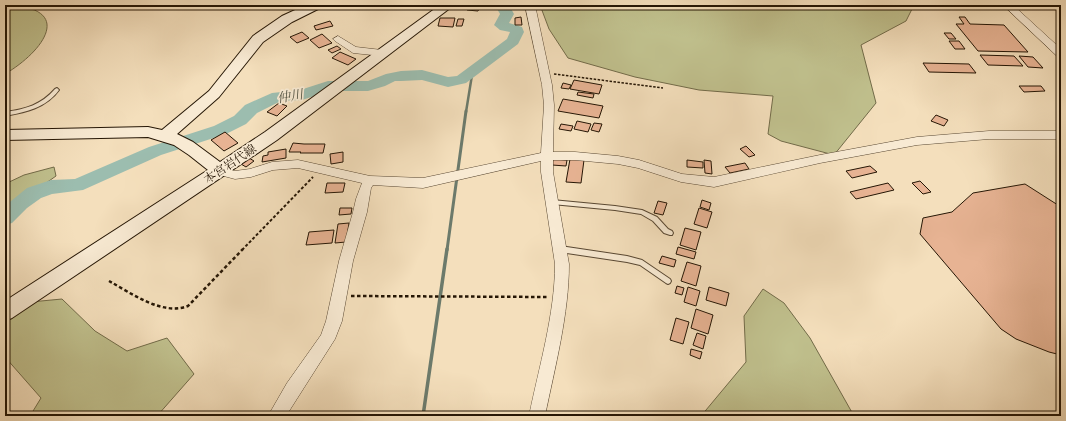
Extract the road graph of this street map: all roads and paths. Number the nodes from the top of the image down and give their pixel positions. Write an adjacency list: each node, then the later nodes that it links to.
1 (316, 5): 14 (main road)
2 (448, 5): 6 (main road, 本宮岩代線)
3 (530, 5): 8 (street)
4 (1008, 5): 7 (street)
5 (338, 39): 6 (street)
6 (382, 53): 17 (main road, 本宮岩代線)
7 (1061, 54)
8 (545, 73): 9 (path); 15 (street)
9 (663, 88)
10 (57, 90): 11 (lane)
11 (5, 114)
12 (5, 135): 14 (main road)
13 (1061, 135): 15 (street)
14 (177, 140): 17 (main road)
15 (546, 156): 18 (street); 19 (street)
16 (320, 168): 17 (street); 18 (street); 22 (path)
17 (220, 171): 26 (main road, 本宮岩代線)
18 (370, 180): 24 (street)
19 (552, 202): 20 (lane); 21 (street)
20 (670, 233)
21 (560, 249): 23 (lane); 25 (street)
22 (109, 281)
23 (668, 281)
24 (340, 296): 25 (path); 27 (street)
25 (558, 297): 28 (street)
26 (5, 312)
27 (276, 416)
28 (537, 416)

